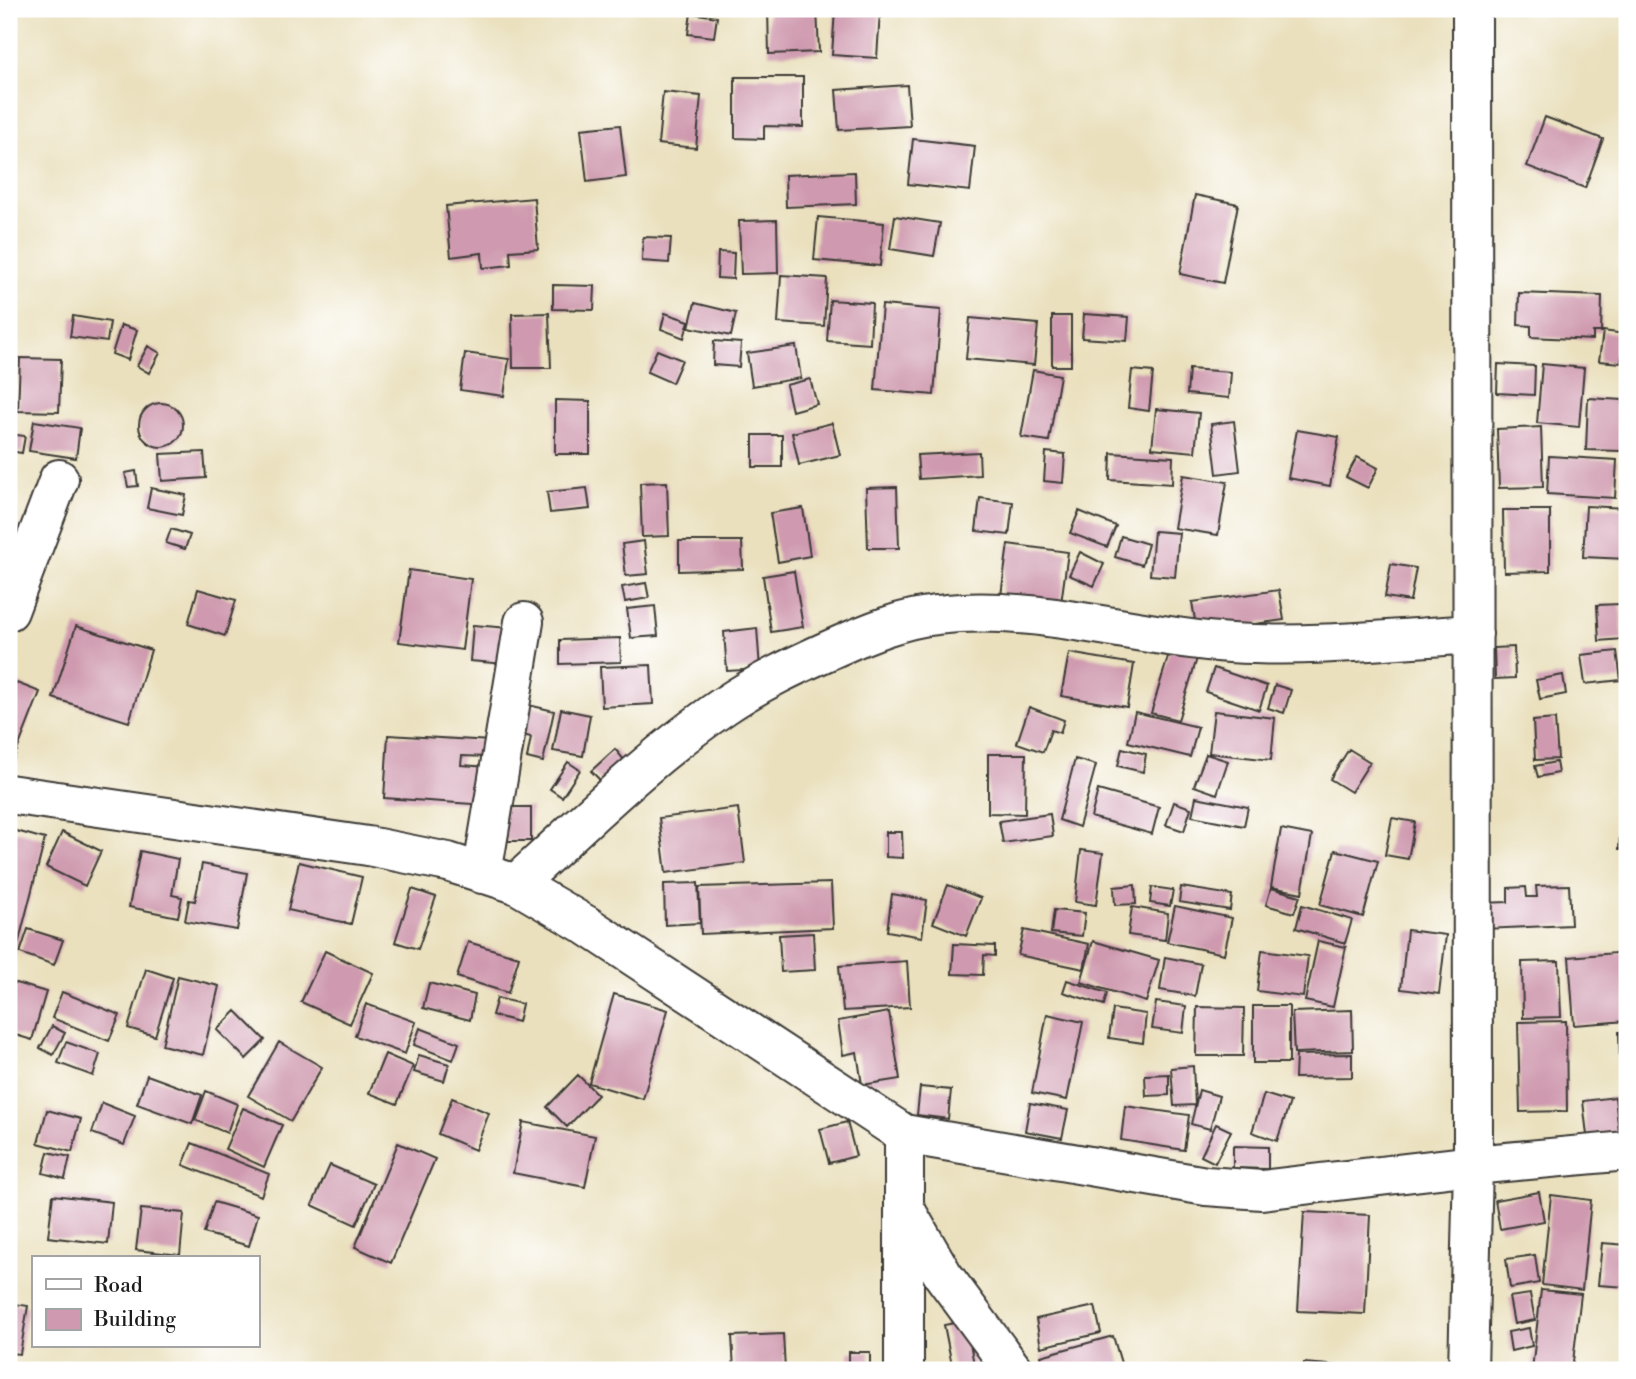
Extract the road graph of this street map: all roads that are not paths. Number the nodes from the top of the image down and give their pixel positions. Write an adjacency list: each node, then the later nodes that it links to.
1 (1472, 9): 5 (street)
2 (59, 479): 3 (street)
3 (9, 611)
4 (524, 622): 7 (street)
5 (1473, 634): 7 (street); 10 (street)
6 (9, 794): 7 (street)
7 (499, 879): 8 (street)
8 (904, 1134): 10 (street); 11 (street)
9 (1627, 1151): 10 (street)
10 (1473, 1165): 14 (street)
11 (904, 1207): 12 (street); 13 (street)
12 (904, 1370)
13 (1013, 1370)
14 (1468, 1370)

